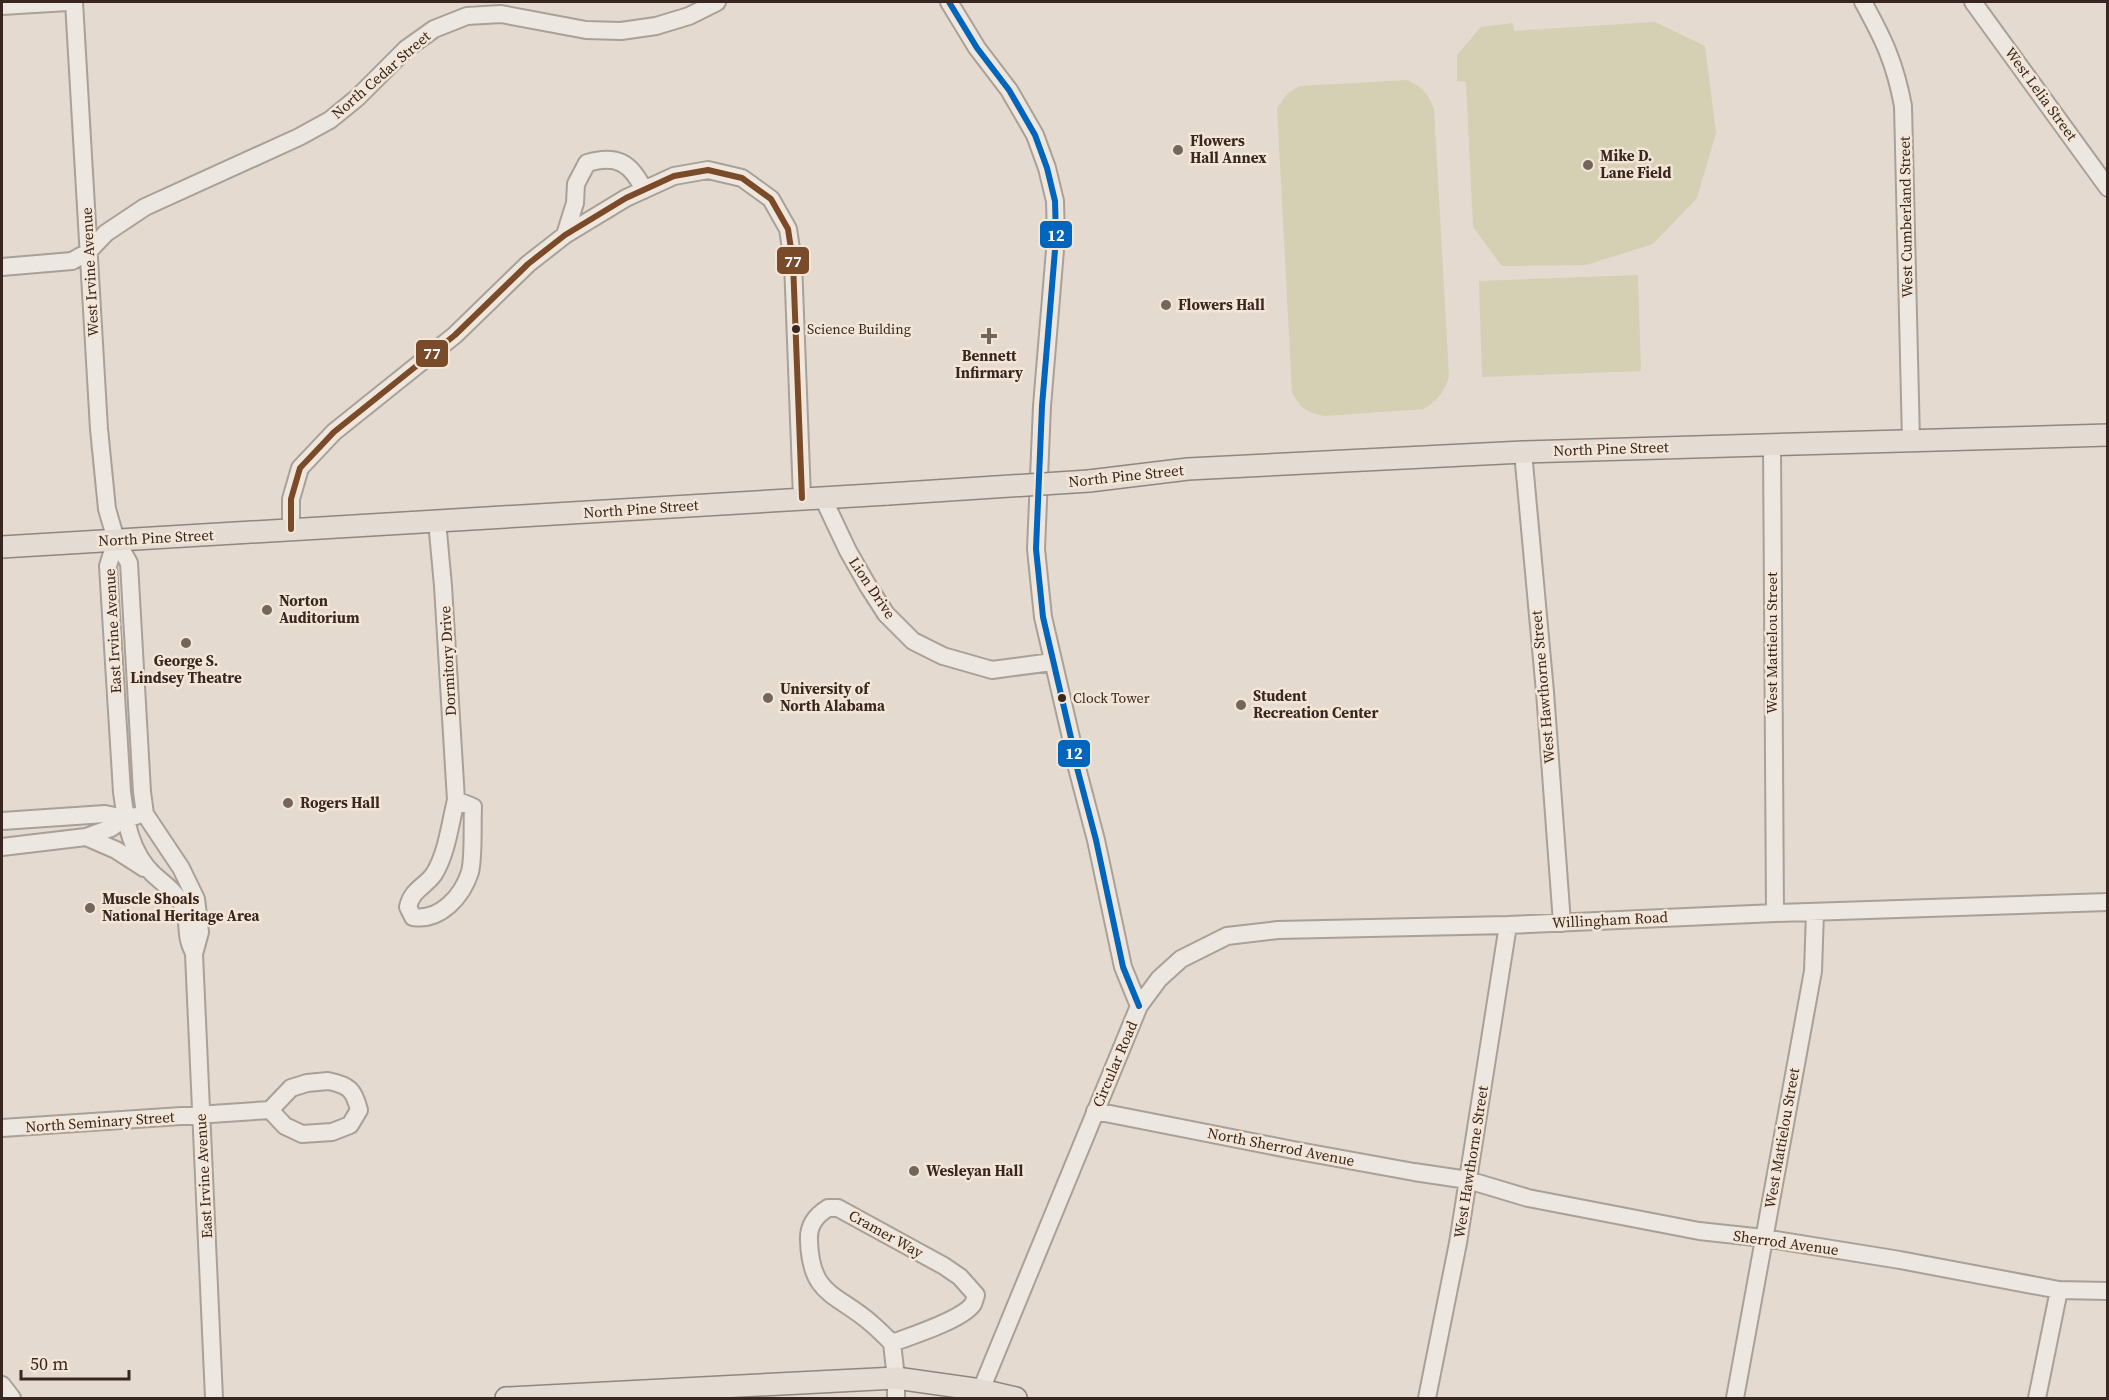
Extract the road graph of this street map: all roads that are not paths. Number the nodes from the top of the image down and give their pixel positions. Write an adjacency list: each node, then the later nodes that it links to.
1 (68, 2): 7 (street)
2 (74, 2): 11 (street, West Irvine Avenue)
3 (717, 2): 11 (street, North Cedar Street)
4 (949, 2): 22 (street, Circular Road)
5 (1863, 2): 14 (street, West Cumberland Street)
6 (1973, 2): 8 (street, West Lelia Street)
7 (2, 6)
8 (2108, 188)
9 (644, 190): 10 (street); 10 (street); 17 (street)
10 (565, 235): 19 (street)
11 (88, 252): 12 (street, North Cedar Street); 20 (street, West Irvine Avenue)
12 (2, 267)
13 (2108, 435): 14 (main road, North Pine Street)
14 (1911, 441): 15 (main road, North Pine Street)
15 (1772, 444): 16 (main road, North Pine Street); 32 (street, West Mattielou Street)
16 (1523, 452): 17 (main road, North Pine Street, bridge); 33 (street, West Hawthorne Street)
17 (812, 497): 18 (main road, North Pine Street); 22 (street, Lion Drive)
18 (437, 521): 19 (main road, North Pine Street); 23 (street, Dormitory Drive)
19 (291, 529): 20 (main road, North Pine Street)
20 (116, 540): 21 (main road, North Pine Street); 24 (street, East Irvine Avenue); 25 (street, East Irvine Avenue)
21 (2, 547)
22 (1052, 662): 36 (street, Circular Road)
23 (456, 800): 23 (street, Dormitory Drive)
24 (145, 814): 25 (street); 35 (street, East Irvine Avenue)
25 (125, 818): 26 (street); 27 (street); 29 (street, East Irvine Avenue)
26 (3, 821): 28 (street)
27 (86, 837): 28 (street); 29 (street)
28 (5, 846)
29 (151, 872): 35 (street, East Irvine Avenue)
30 (2108, 902): 31 (street, Willingham Road)
31 (1815, 912): 32 (street, Willingham Road); 42 (street, West Mattielou Street)
32 (1774, 913): 33 (street, Willingham Road)
33 (1562, 923): 34 (street, Willingham Road)
34 (1508, 925): 36 (street, Willingham Road); 41 (street, West Hawthorne Street)
35 (194, 954): 39 (street, East Irvine Avenue)
36 (1139, 1006): 38 (street, Circular Road)
37 (270, 1110): 37 (street); 39 (street, North Seminary Street)
38 (1095, 1111): 41 (street, North Sherrod Avenue); 48 (street, Circular Road)
39 (201, 1115): 40 (street, North Seminary Street); 50 (street, East Irvine Avenue)
40 (2, 1128)
41 (1468, 1180): 42 (street, Sherrod Avenue); 53 (street, West Hawthorne Street)
42 (1764, 1238): 43 (street, Sherrod Avenue); 54 (street, West Mattielou Street)
43 (2059, 1290): 44 (street, Sherrod Avenue); 55 (street)
44 (2108, 1291)
45 (892, 1343): 45 (street, Cramer Way); 47 (street)
46 (2, 1385): 49 (street)
47 (896, 1388): 48 (main road); 51 (main road)
48 (981, 1390): 52 (main road)
49 (12, 1398)
50 (214, 1398)
51 (506, 1398)
52 (1016, 1398)
53 (1427, 1398)
54 (1735, 1398)
55 (2037, 1398)

